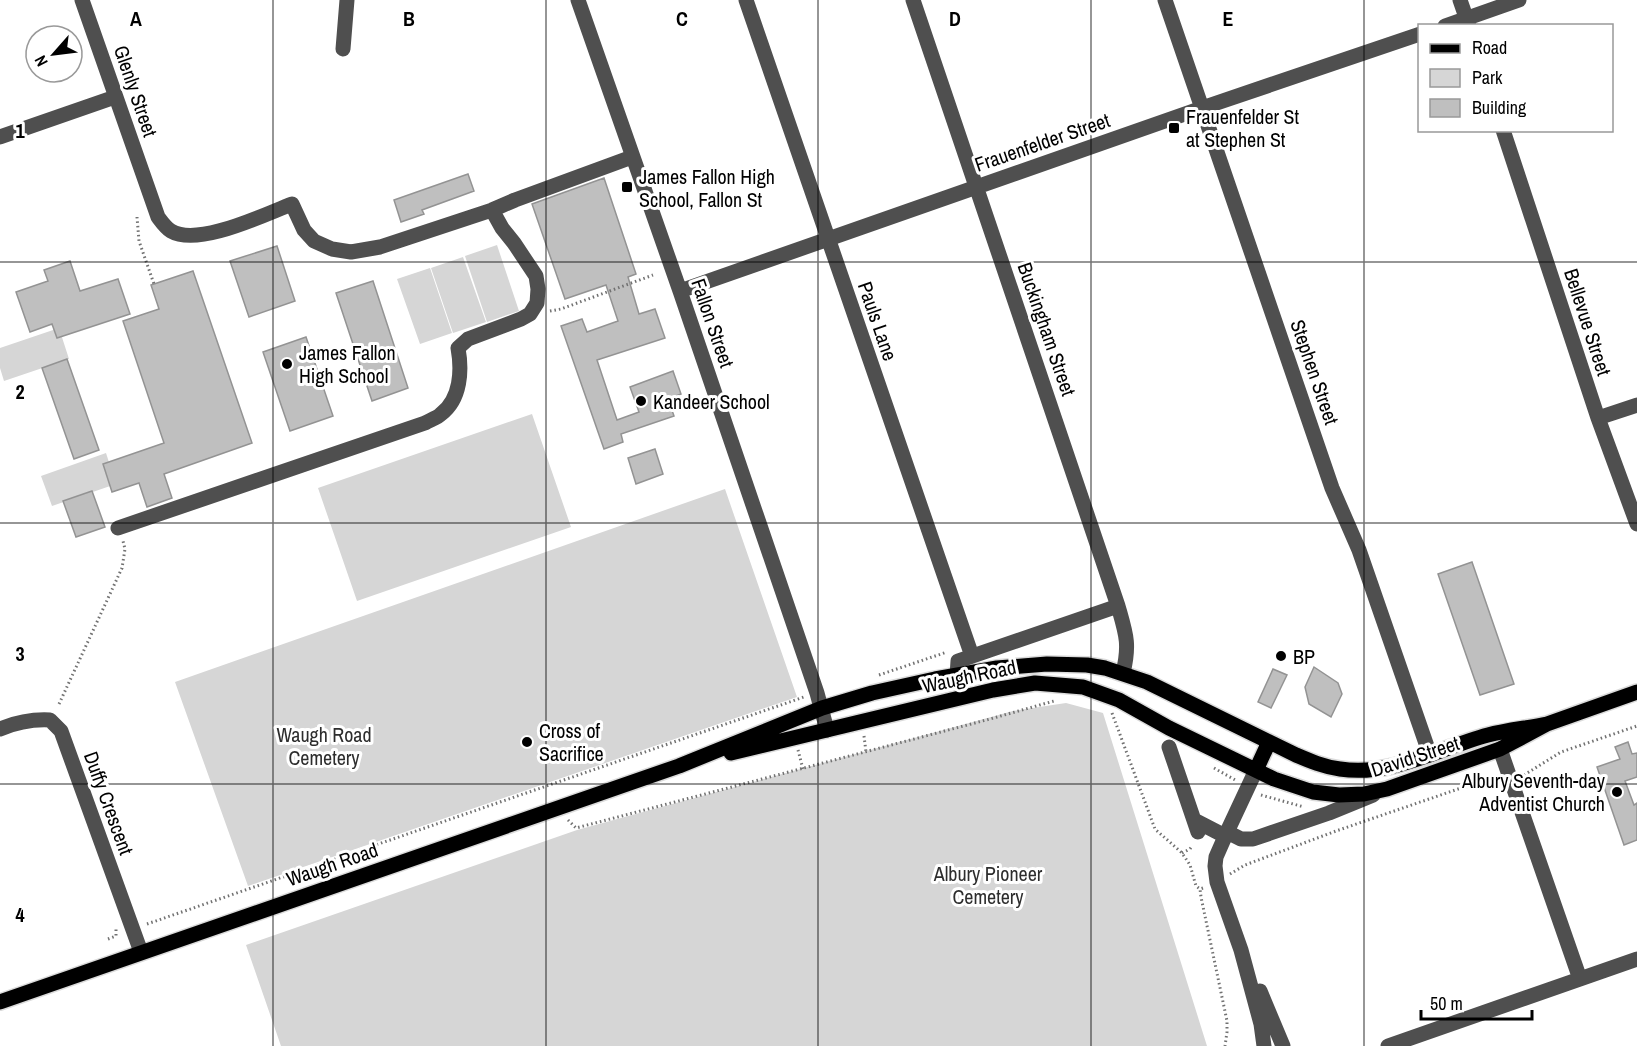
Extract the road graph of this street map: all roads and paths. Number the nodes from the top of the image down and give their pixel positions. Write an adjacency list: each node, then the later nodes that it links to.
1 (82, 0): 12 (street, Glenly Street)
2 (347, 0): 11 (street)
3 (578, 0): 16 (street, Fallon Street)
4 (746, 0): 20 (street, Pauls Lane)
5 (913, 0): 17 (street, Buckingham Street)
6 (1165, 0): 13 (street, Stephen Street)
7 (1460, 0): 9 (street)
8 (1519, 0): 9 (street)
9 (1467, 22)
10 (1418, 34): 13 (street, Frauenfelder Street)
11 (343, 49)
12 (115, 97): 15 (street); 18 (street, Glenly Street)
13 (1202, 108): 17 (street, Frauenfelder Street); 46 (street, Stephen Street)
14 (1504, 132): 26 (street, Bellevue Street)
15 (0, 137)
16 (632, 157): 18 (street); 23 (street, Fallon Street)
17 (977, 188): 20 (street, Frauenfelder Street); 29 (street, Buckingham Street)
18 (492, 210): 24 (street)
19 (137, 217): 22 (path)
20 (828, 239): 23 (street, Frauenfelder Street); 30 (street, Pauls Lane)
21 (653, 275): 24 (path)
22 (154, 284)
23 (680, 291): 37 (street, Fallon Street)
24 (530, 314): 28 (street)
25 (1637, 405): 26 (street)
26 (1598, 418): 27 (street, Bellevue Street)
27 (1637, 525)
28 (118, 528): 36 (path)
29 (1118, 606): 30 (street, Waugh Road); 31 (street, Buckingham Street)
30 (972, 656): 32 (street, Waugh Road)
31 (1123, 673): 32 (main road, Waugh Road); 43 (main road, Waugh Road)
32 (957, 676): 37 (main road, Waugh Road)
33 (1637, 692): 39 (main road, David Street)
34 (799, 698): 58 (path)
35 (1058, 700): 54 (path)
36 (59, 704)
37 (822, 708): 42 (street, Fallon Street); 47 (main road, Waugh Road)
38 (1116, 711): 57 (path)
39 (1547, 724): 45 (main road, David Street); 46 (main road, David Street)
40 (1637, 726): 50 (path)
41 (0, 729): 62 (street, Duffy Crescent)
42 (827, 730): 47 (main road, Waugh Road); 49 (main road, Waugh Road)
43 (1269, 742): 46 (main road, David Street); 49 (main road)
44 (1168, 747): 55 (street)
45 (1500, 749): 50 (street); 52 (main road, David Street)
46 (1430, 755)
47 (679, 766): 62 (main road, Waugh Road)
48 (1213, 767): 51 (path)
49 (1256, 770): 51 (street); 52 (main road, David Street)
50 (1511, 779): 56 (path); 64 (street)
51 (1248, 787): 53 (path); 55 (street)
52 (1387, 789): 53 (street)
53 (1329, 813): 55 (street)
54 (576, 828)
55 (1226, 834): 56 (street)
56 (1218, 882): 57 (path); 61 (street)
57 (1200, 889): 66 (path)
58 (140, 920)
59 (120, 926): 60 (path)
60 (108, 939)
61 (1241, 950): 68 (street); 69 (street)
62 (141, 952): 65 (main road, Waugh Road)
63 (1637, 959): 64 (street)
64 (1580, 979): 70 (street)
65 (0, 1002)
66 (1225, 1044): 67 (path)
67 (1230, 1046)
68 (1264, 1046)
69 (1283, 1046)
70 (1388, 1046)

